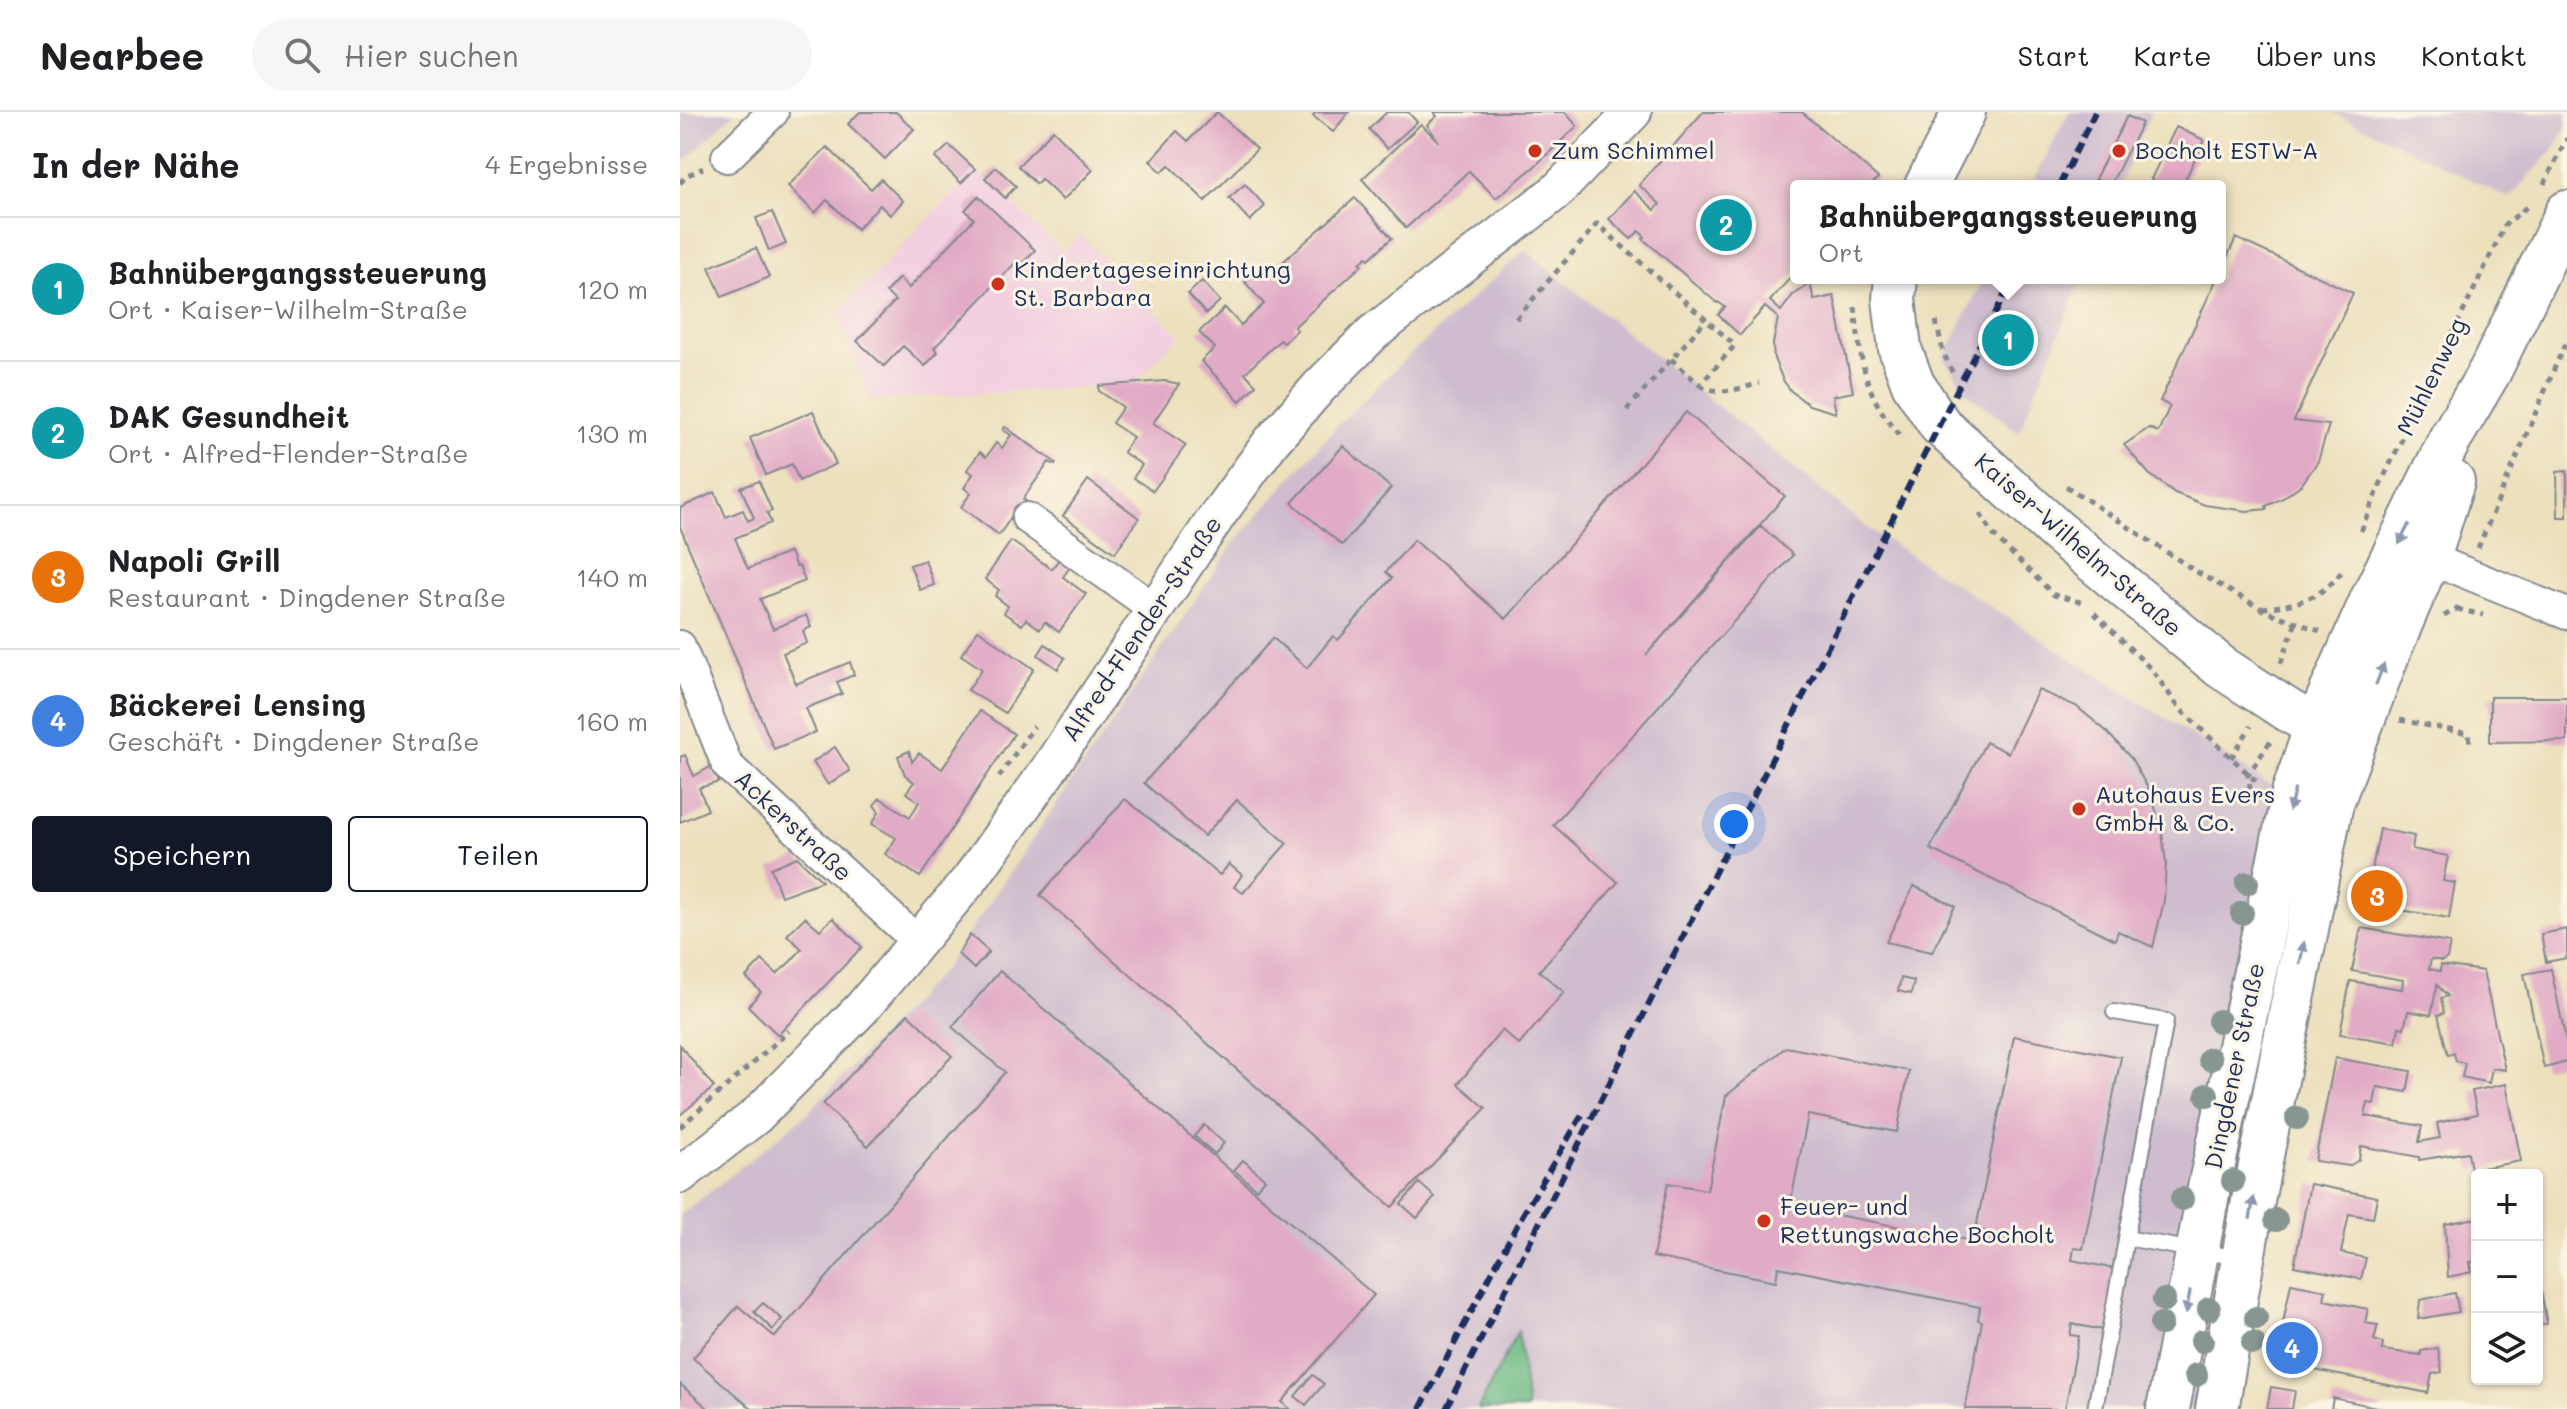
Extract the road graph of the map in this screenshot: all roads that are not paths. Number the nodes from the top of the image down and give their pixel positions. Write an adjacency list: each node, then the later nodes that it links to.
1 (773, 112): 4 (street)
2 (1633, 112): 11 (street, Alfred-Flender-Straße)
3 (1964, 112): 5 (main road)
4 (727, 157)
5 (1929, 180)
6 (2549, 199): 8 (main road, Mühlenweg)
7 (1895, 284): 14 (main road, Kaiser-Wilhelm-Straße)
8 (2490, 371): 10 (main road, Mühlenweg); 14 (main road, Mühlenweg, one-way to 14)
9 (1027, 518): 11 (street)
10 (2429, 558): 12 (street); 15 (main road, Mühlenweg, one-way to 10)
11 (1155, 609): 16 (street, Alfred-Flender-Straße)
12 (2567, 614)
13 (680, 646): 16 (street, Ackerstraße)
14 (2316, 726): 15 (main road, Kaiser-Wilhelm-Straße); 20 (main road, Dingdener Straße, one-way to 20)
15 (2352, 747): 21 (main road, Dingdener Straße, one-way to 15)
16 (918, 942): 18 (street, Alfred-Flender-Straße)
17 (2114, 1012): 19 (lane)
18 (680, 1175)
19 (2126, 1238): 20 (lane); 22 (lane)
20 (2198, 1250): 21 (lane); 23 (main road, Dingdener Straße, one-way to 23)
21 (2243, 1258): 24 (main road, Dingdener Straße)
22 (2095, 1409)
23 (2168, 1409)
24 (2217, 1409)

